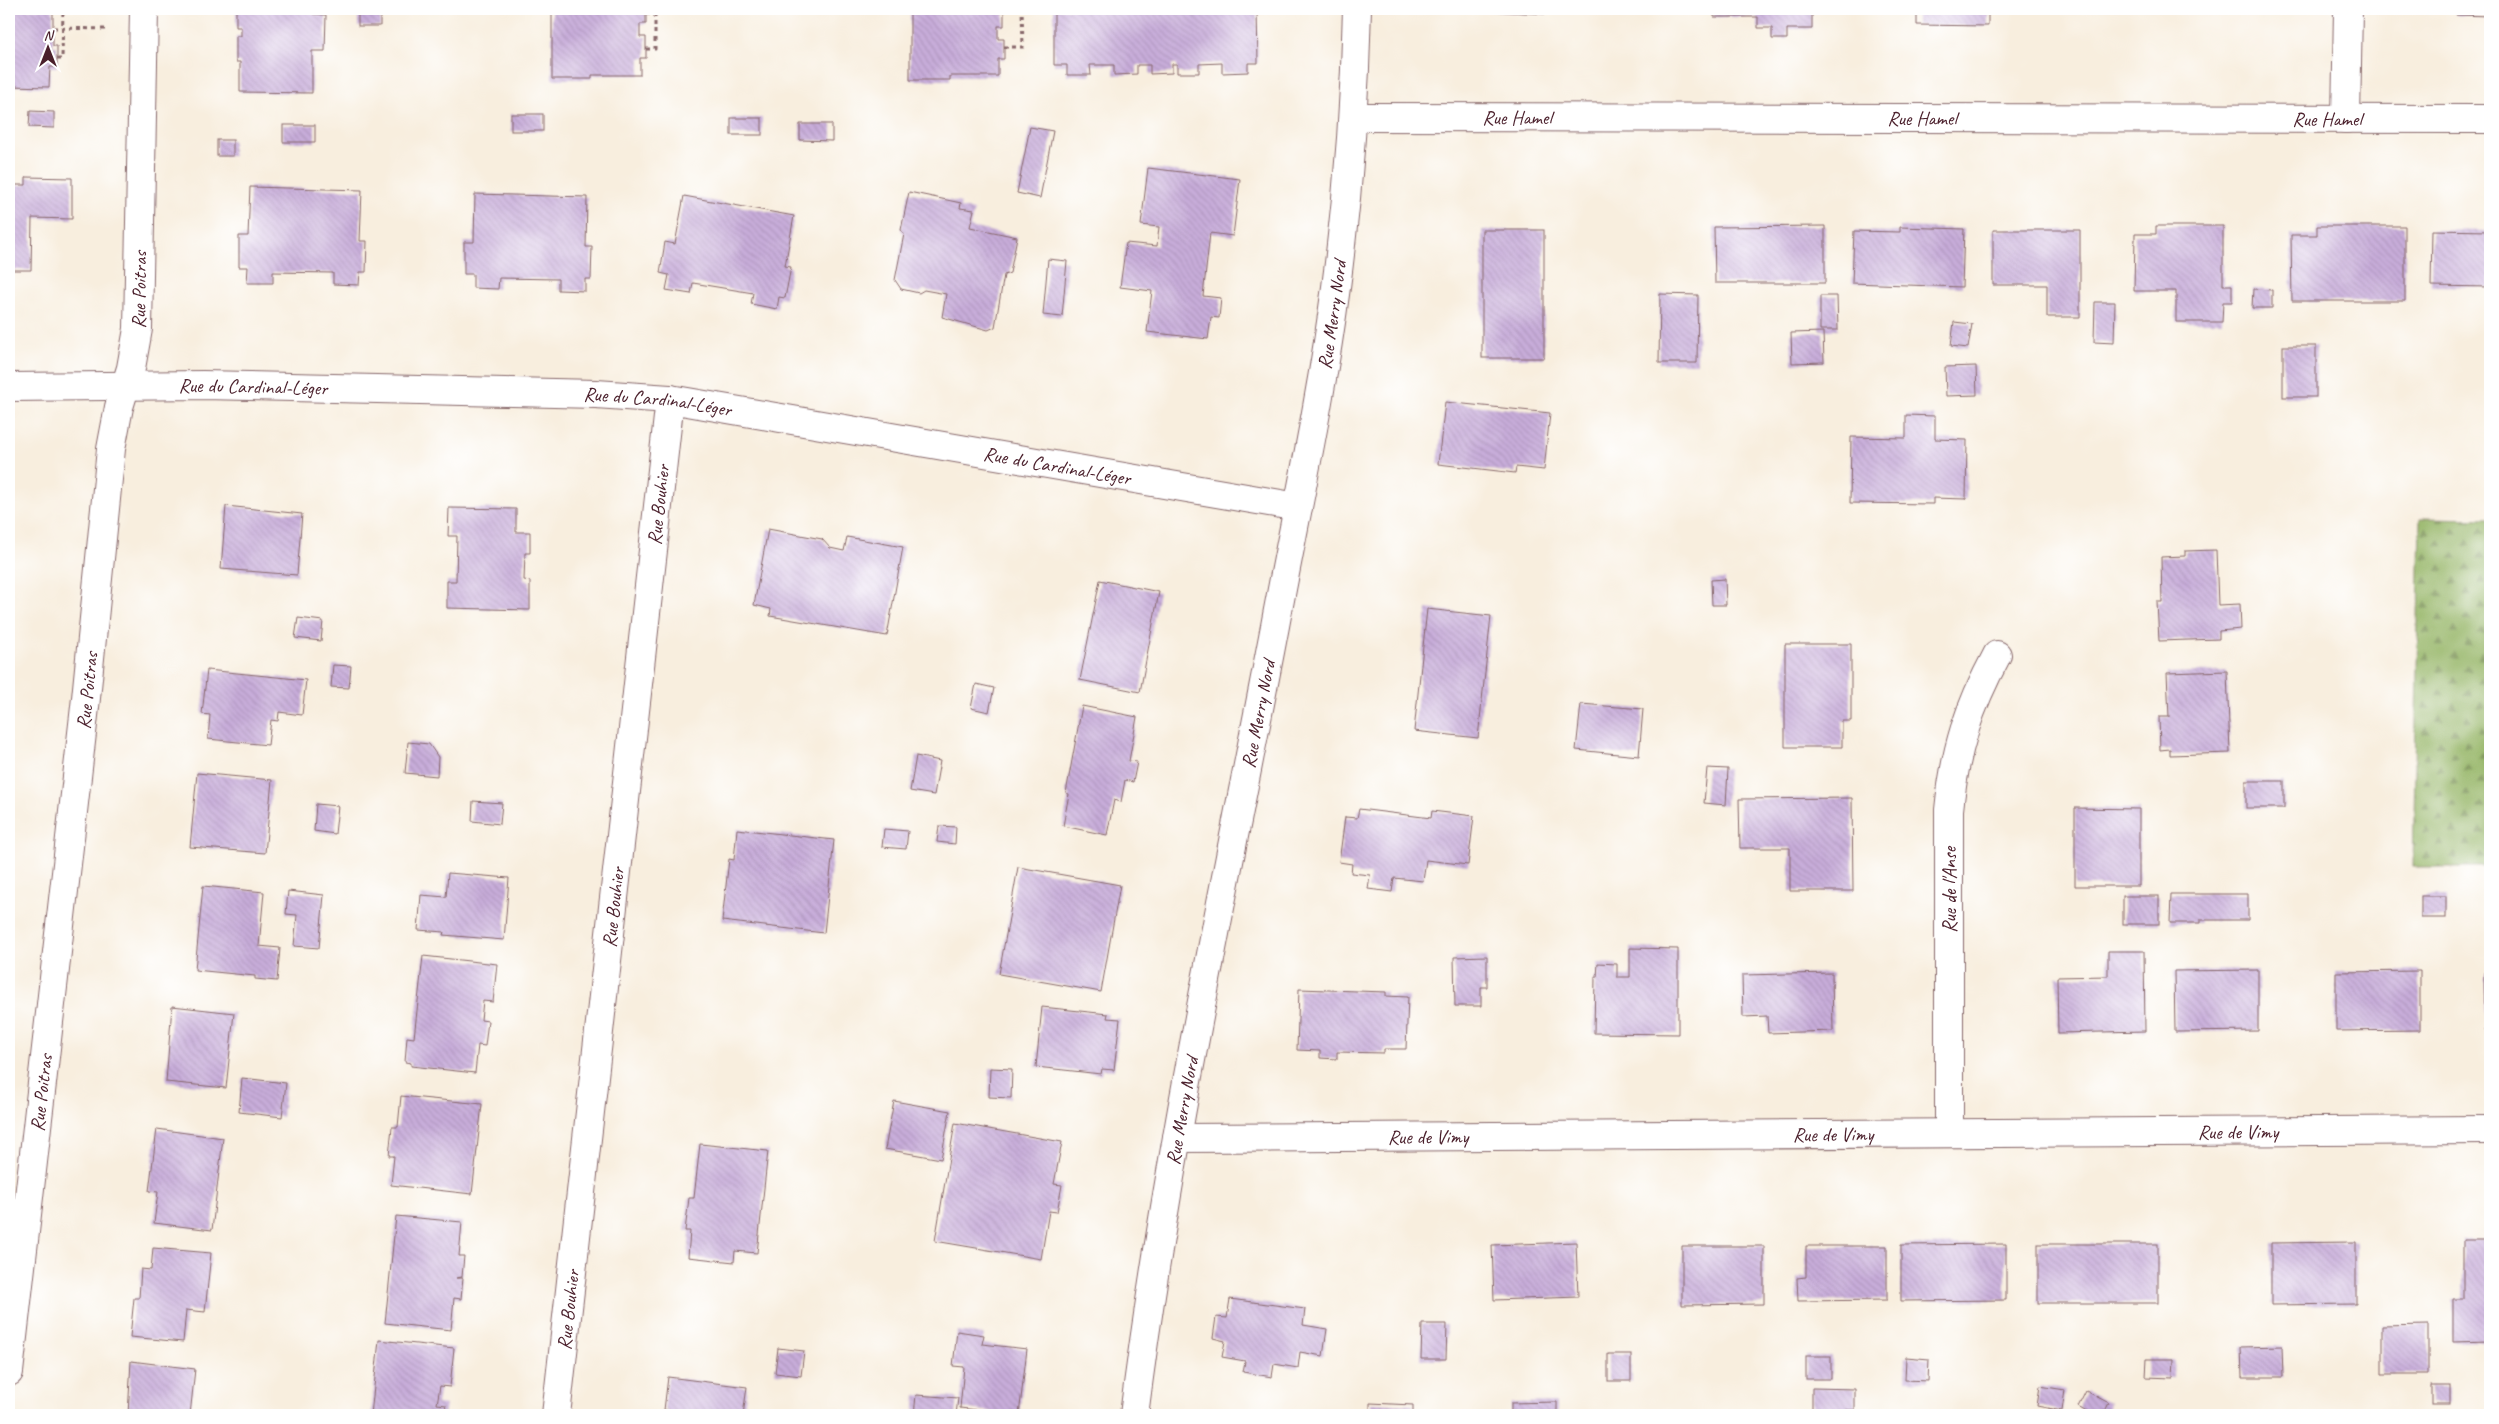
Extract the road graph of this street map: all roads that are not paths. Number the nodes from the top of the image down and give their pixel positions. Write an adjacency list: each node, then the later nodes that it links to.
1 (1357, 9): 4 (street, Rue Merry Nord)
2 (2348, 9): 5 (street)
3 (144, 19): 7 (street, Rue Poitras)
4 (1353, 117): 5 (street, Rue Hamel); 10 (street, Rue Merry Nord)
5 (2346, 119): 6 (street, Rue Hamel)
6 (2490, 119)
7 (125, 387): 8 (street, Rue du Cardinal-Léger); 9 (street, Rue du Cardinal-Léger); 15 (street, Rue Poitras)
8 (9, 388)
9 (670, 399): 10 (street, Rue du Cardinal-Léger); 16 (street, Rue Bouhier)
10 (1298, 507): 14 (street, Rue Merry Nord)
11 (1996, 655): 13 (street, Rue de l'Anse)
12 (2490, 1130): 13 (street, Rue de Vimy)
13 (1949, 1133): 14 (street, Rue de Vimy)
14 (1177, 1138): 17 (street, Rue Merry Nord)
15 (9, 1372)
16 (556, 1415)
17 (1134, 1415)

